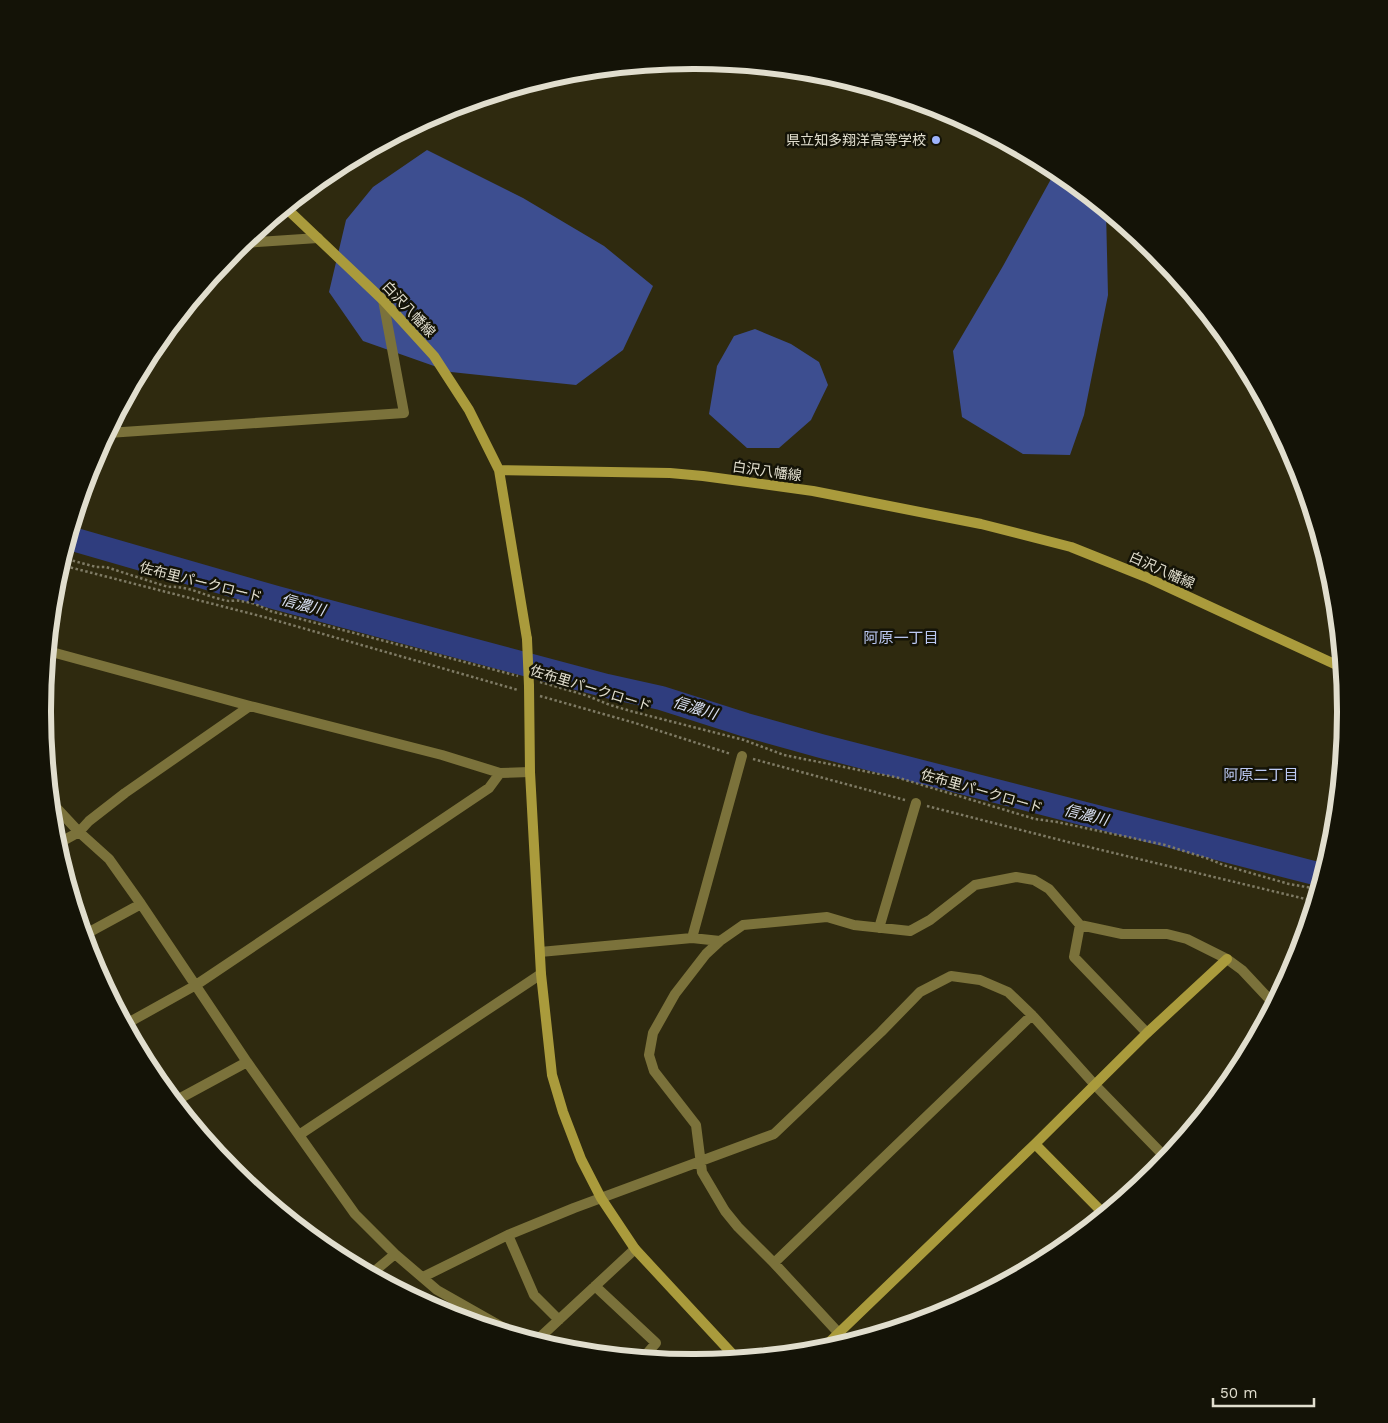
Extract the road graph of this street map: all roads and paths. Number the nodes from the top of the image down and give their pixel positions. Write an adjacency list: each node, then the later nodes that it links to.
1 (290, 212): 2 (street, 白沢八幡線)
2 (318, 238): 3 (street); 4 (street, 白沢八幡線)
3 (255, 242)
4 (383, 300): 5 (street); 6 (street, 白沢八幡線)
5 (115, 433)
6 (499, 470): 10 (street, 白沢八幡線); 12 (street, bridge)
7 (70, 560): 11 (path, 佐布里パークロード)
8 (68, 568): 12 (path)
9 (55, 653): 13 (street)
10 (1335, 664)
11 (519, 677)
12 (531, 687): 14 (path); 15 (street); 21 (path, 佐布里パークロード)
13 (250, 706): 16 (street); 19 (street)
14 (742, 756): 17 (path); 27 (street)
15 (530, 772): 16 (street); 29 (street)
16 (500, 773): 32 (street)
17 (916, 803): 22 (path); 25 (street)
18 (60, 811): 19 (street)
19 (80, 832): 20 (street); 23 (street)
20 (65, 840)
21 (1312, 888)
22 (1308, 900)
23 (141, 904): 26 (street); 32 (street)
24 (1080, 925): 25 (street); 30 (street); 36 (street)
25 (879, 928): 28 (street)
26 (90, 932)
27 (692, 938): 28 (street); 29 (street)
28 (720, 941): 43 (street)
29 (540, 952): 31 (street)
30 (1226, 959): 33 (street); 36 (street)
31 (541, 974): 40 (street); 44 (street)
32 (196, 985): 35 (street); 37 (street)
33 (1269, 998)
34 (1032, 1016): 38 (street); 43 (street); 49 (street)
35 (131, 1021)
36 (1147, 1033): 38 (street)
37 (247, 1062): 39 (street); 40 (street)
38 (1095, 1086): 41 (street); 42 (street)
39 (181, 1099)
40 (299, 1135): 48 (street)
41 (1035, 1144): 45 (street); 55 (street)
42 (1160, 1153)
43 (701, 1161): 44 (street); 49 (street)
44 (601, 1198): 46 (street); 47 (street)
45 (1100, 1210)
46 (508, 1234): 51 (street); 53 (street)
47 (635, 1249): 52 (street); 60 (street)
48 (395, 1254): 50 (street); 51 (street)
49 (774, 1262): 55 (street)
50 (376, 1270)
51 (423, 1277): 54 (street)
52 (595, 1286): 53 (street); 59 (street)
53 (559, 1320): 56 (street)
54 (493, 1322)
55 (838, 1333): 57 (street); 58 (street)
56 (542, 1335)
57 (842, 1336)
58 (832, 1339)
59 (648, 1353)
60 (732, 1353)

